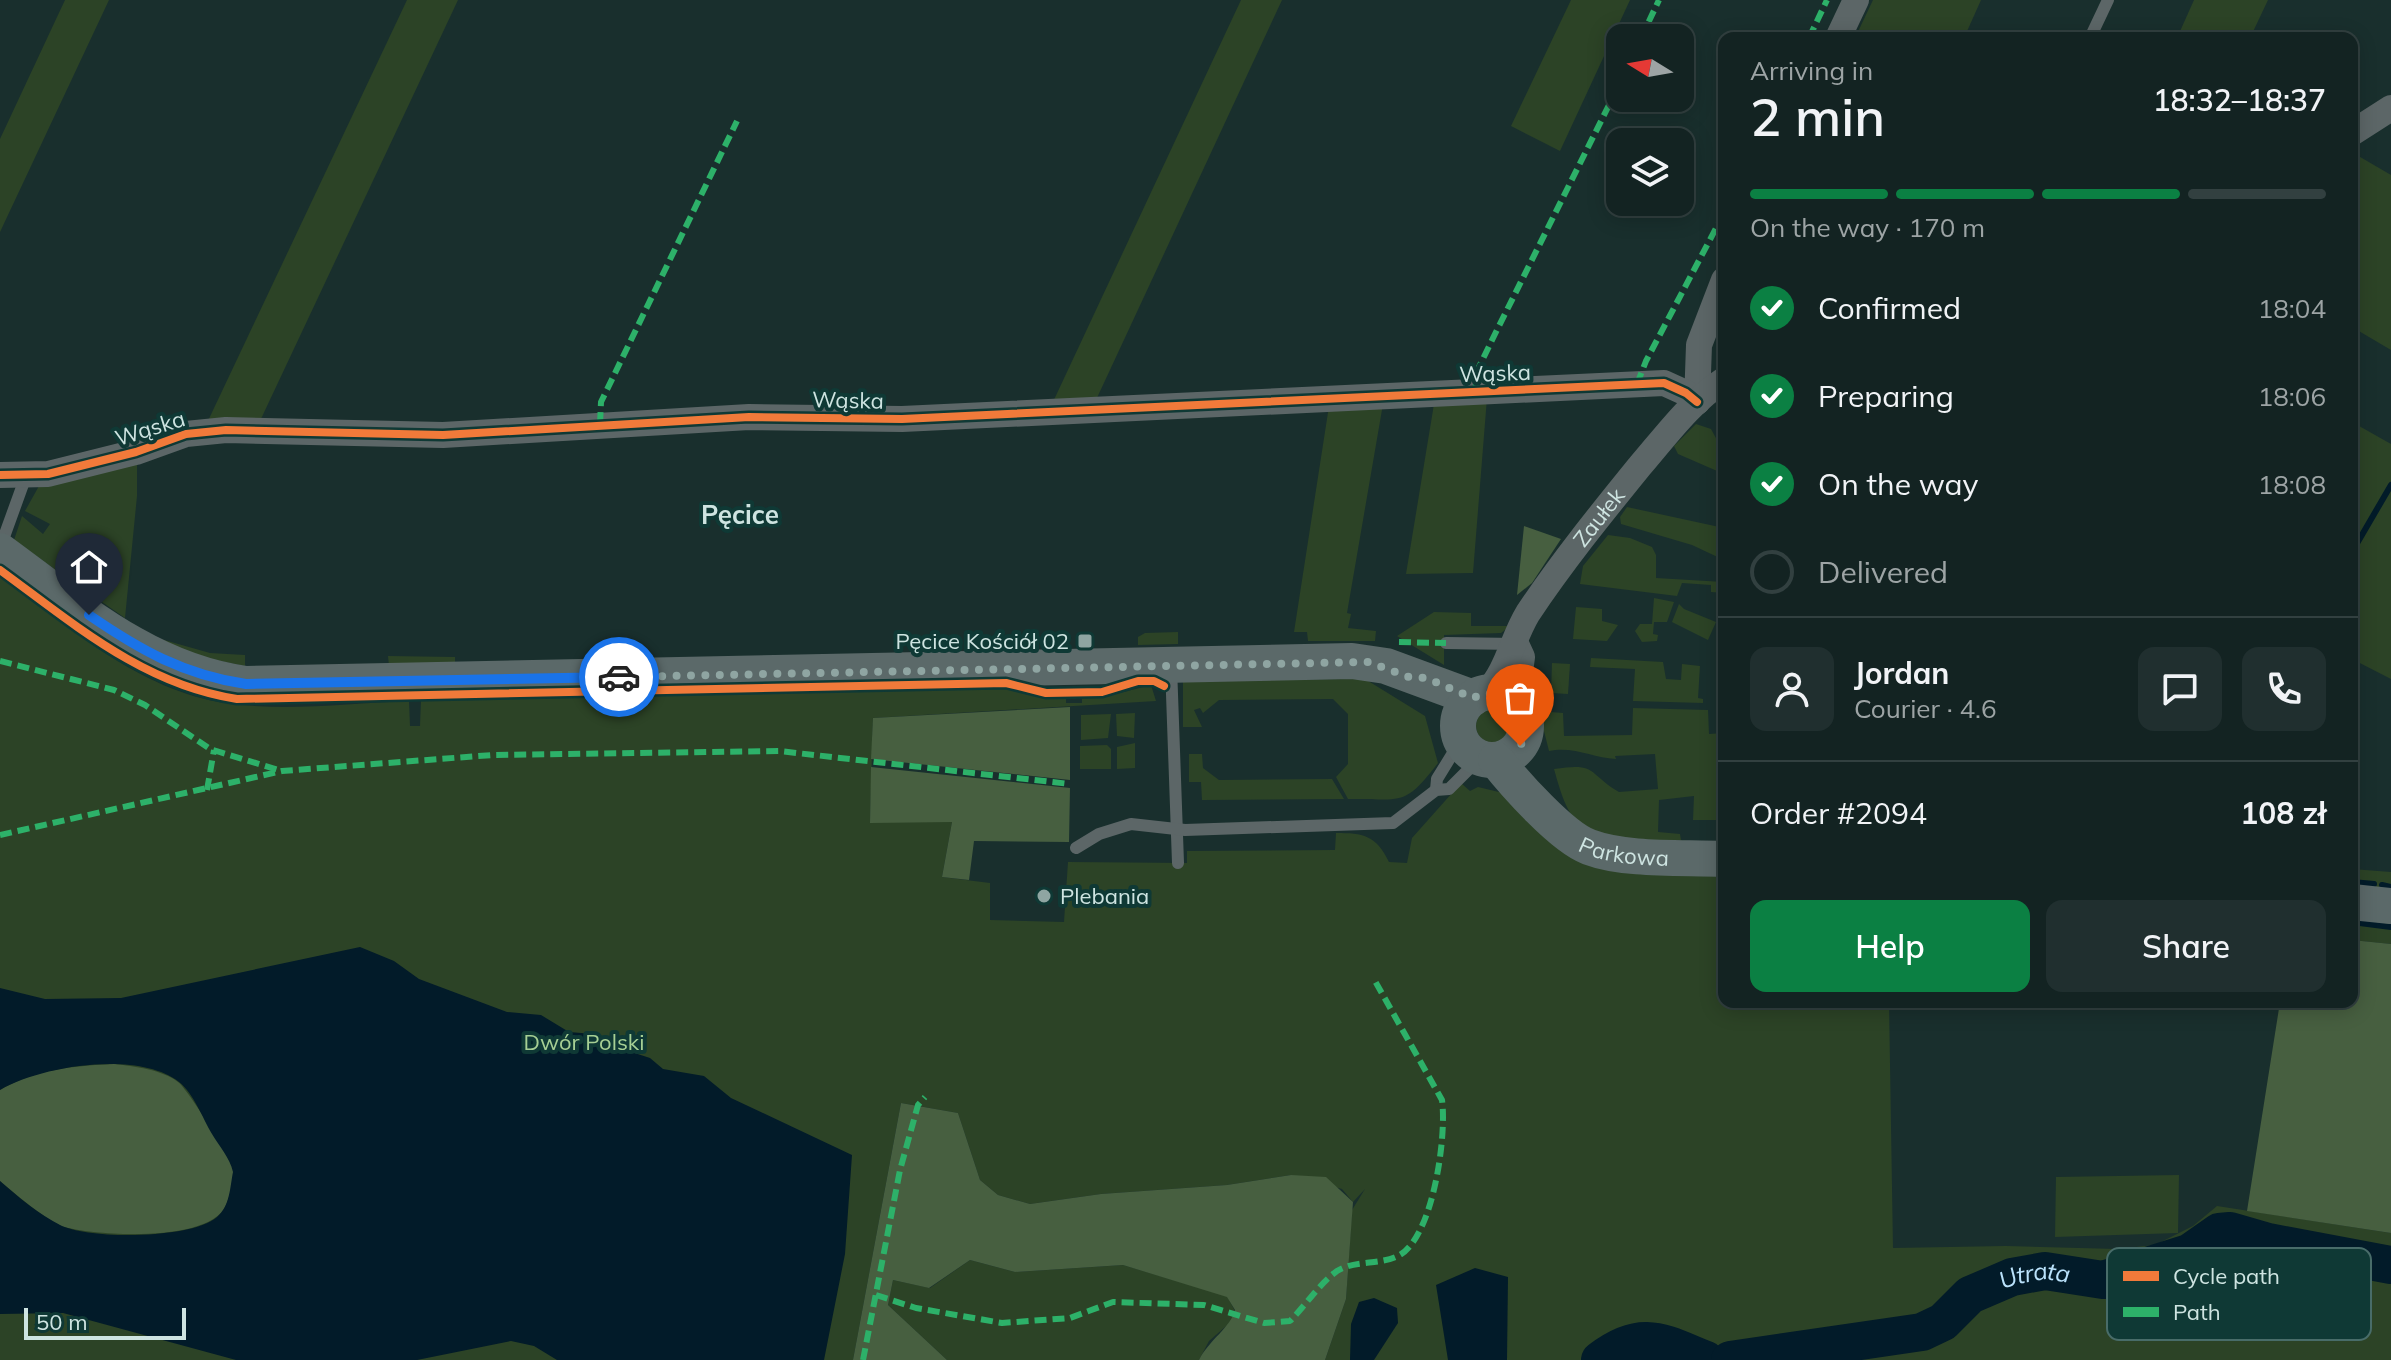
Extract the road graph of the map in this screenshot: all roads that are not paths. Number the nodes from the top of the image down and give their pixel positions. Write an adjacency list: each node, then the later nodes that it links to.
1 (1856, 0): 3 (street)
2 (2108, 0): 4 (lane)
3 (1841, 32)
4 (2093, 32)
5 (2391, 108): 6 (street)
6 (2358, 129)
7 (1718, 296): 9 (street)
8 (1718, 385): 9 (street)
9 (1697, 402): 10 (street, Wąska); 13 (street, Zaułek)
10 (13, 476): 11 (lane)
11 (0, 550): 14 (street, Parkowa)
12 (1446, 643): 13 (lane)
13 (1516, 644): 15 (street, Zaułek)
14 (1171, 665): 15 (street, Parkowa); 17 (lane)
15 (1486, 728): 16 (lane); 16 (lane); 19 (street, Parkowa)
16 (1436, 790): 17 (lane)
17 (1176, 829): 18 (lane); 20 (lane)
18 (1076, 848)
19 (1718, 859)
20 (1178, 863)
21 (2358, 903): 22 (street)
22 (2391, 906)

